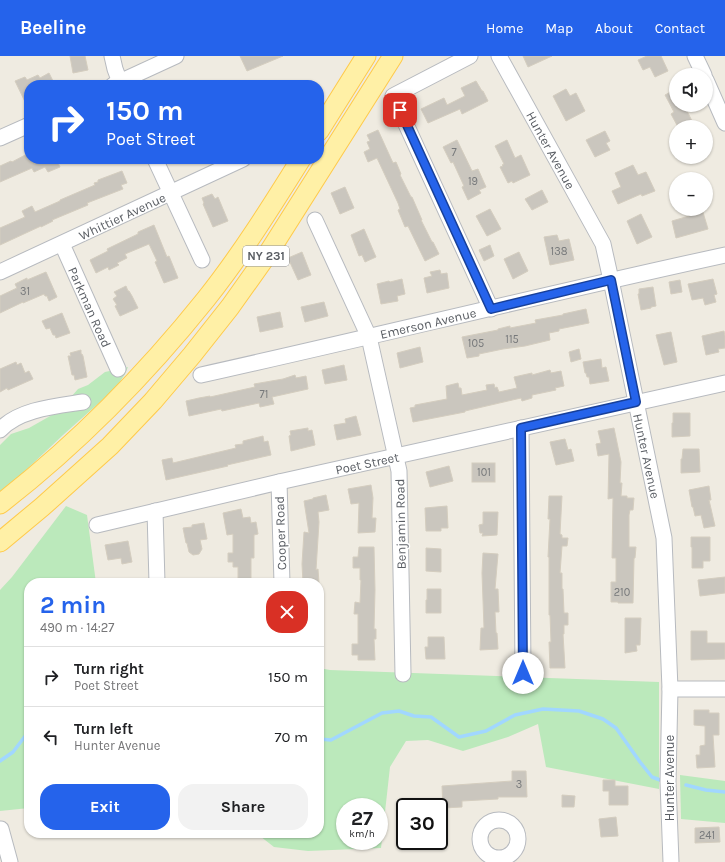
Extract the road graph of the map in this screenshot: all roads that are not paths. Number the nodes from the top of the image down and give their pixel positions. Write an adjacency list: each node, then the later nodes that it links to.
1 (112, 56): 9 (street)
2 (176, 56): 10 (street)
3 (366, 56): 12 (main road)
4 (393, 56): 40 (main road, NY 231)
5 (470, 56): 26 (street)
6 (499, 56): 25 (street, Hunter Avenue)
7 (695, 56): 8 (street)
8 (701, 68)
9 (117, 80)
10 (126, 80)
11 (713, 96): 13 (street)
12 (324, 123)
13 (725, 123)
14 (24, 127): 15 (street)
15 (0, 138)
16 (157, 164): 19 (street)
17 (232, 164): 19 (street, Whittier Avenue)
18 (298, 164): 37 (main road, NY 231)
19 (170, 193): 21 (street, Whittier Avenue); 23 (street)
20 (315, 220): 27 (street, Benjamin Road)
21 (62, 244): 24 (street, Whittier Avenue); 28 (street, Parkman Road)
22 (725, 255): 25 (street, Emerson Avenue)
23 (202, 260)
24 (0, 272)
25 (611, 280): 26 (street, Emerson Avenue); 32 (street, Hunter Avenue)
26 (491, 309): 27 (street, Emerson Avenue)
27 (369, 337): 29 (street, Emerson Avenue); 35 (street, Benjamin Road)
28 (118, 369)
29 (201, 375)
30 (725, 383): 32 (street, Poet Street)
31 (83, 402): 34 (street)
32 (636, 402): 33 (street, Poet Street); 45 (street, Hunter Avenue)
33 (521, 428): 35 (street, Poet Street); 43 (street)
34 (0, 430)
35 (396, 456): 36 (street, Poet Street); 44 (street, Benjamin Road)
36 (279, 482): 38 (street, Poet Street); 42 (street, Cooper Road)
37 (0, 504)
38 (155, 511): 39 (street, Poet Street); 41 (street)
39 (97, 525)
40 (0, 542)
41 (157, 578)
42 (282, 578)
43 (523, 673)
44 (403, 674)
45 (670, 689): 46 (street); 49 (street, Hunter Avenue)
46 (725, 689)
47 (1, 829): 48 (street)
48 (10, 862)
49 (671, 862)

